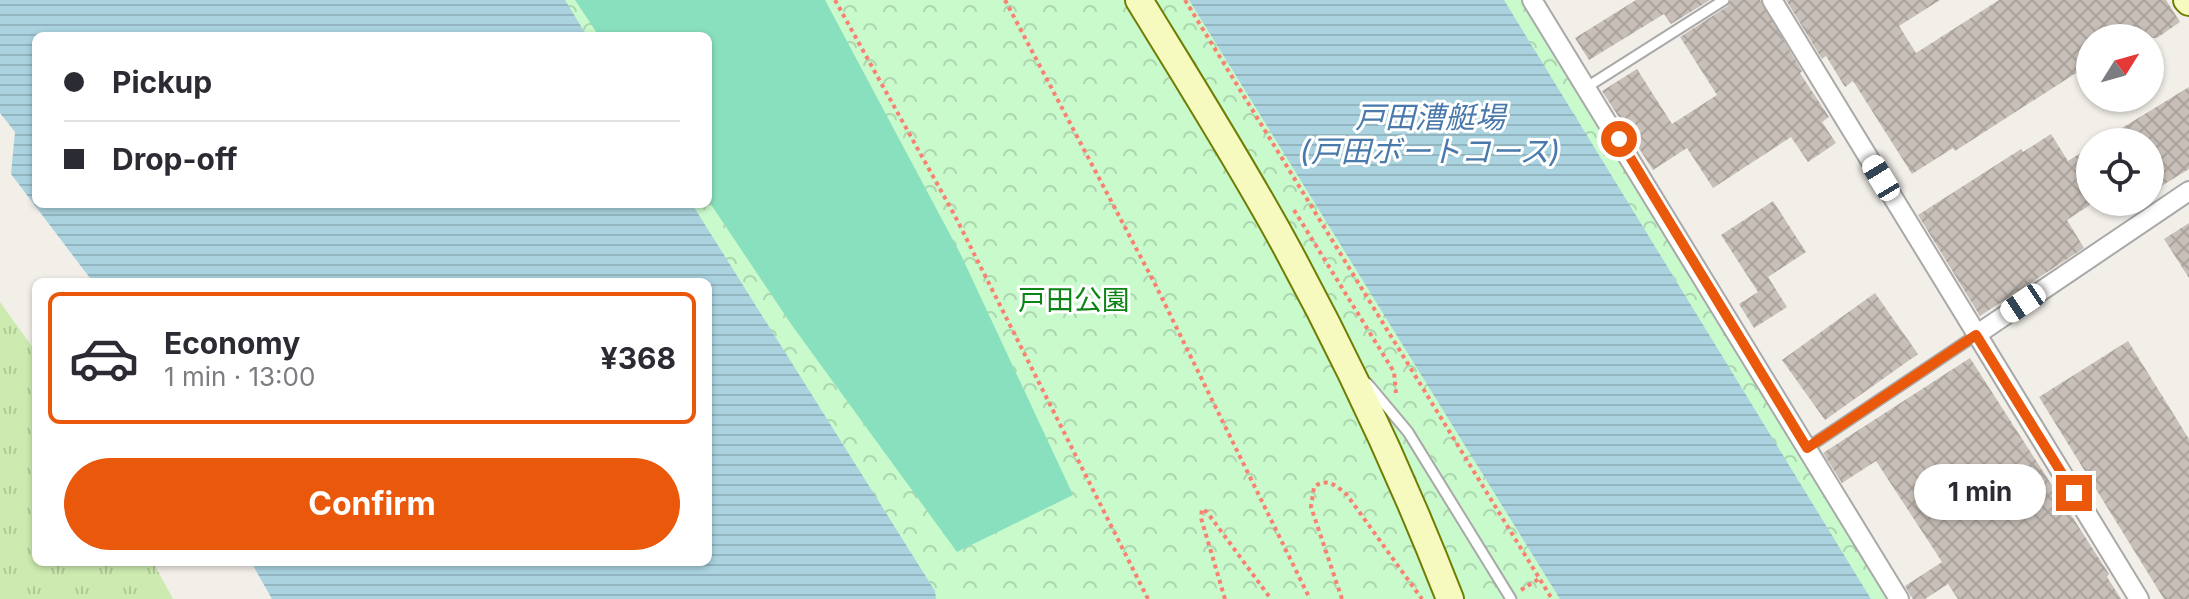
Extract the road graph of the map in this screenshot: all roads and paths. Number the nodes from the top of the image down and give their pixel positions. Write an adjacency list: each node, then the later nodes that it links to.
1 (835, 0): 15 (path)
2 (1005, 0): 18 (path)
3 (1139, 0): 11 (street)
4 (1185, 0): 13 (path)
5 (1532, 0): 8 (street)
6 (1724, 0): 8 (lane)
7 (1772, 0): 10 (street)
8 (1587, 87): 12 (street)
9 (2189, 191): 10 (street)
10 (1976, 335): 12 (lane); 24 (street)
11 (1340, 350): 14 (lane); 21 (street)
12 (1807, 448): 23 (street)
13 (1539, 579): 14 (path); 22 (path)
14 (1514, 596)
15 (1148, 599)
16 (1225, 599): 17 (path)
17 (1271, 599)
18 (1310, 599)
19 (1342, 599): 20 (path)
20 (1422, 599)
21 (1450, 599)
22 (1552, 599)
23 (1899, 599)
24 (2139, 599)

